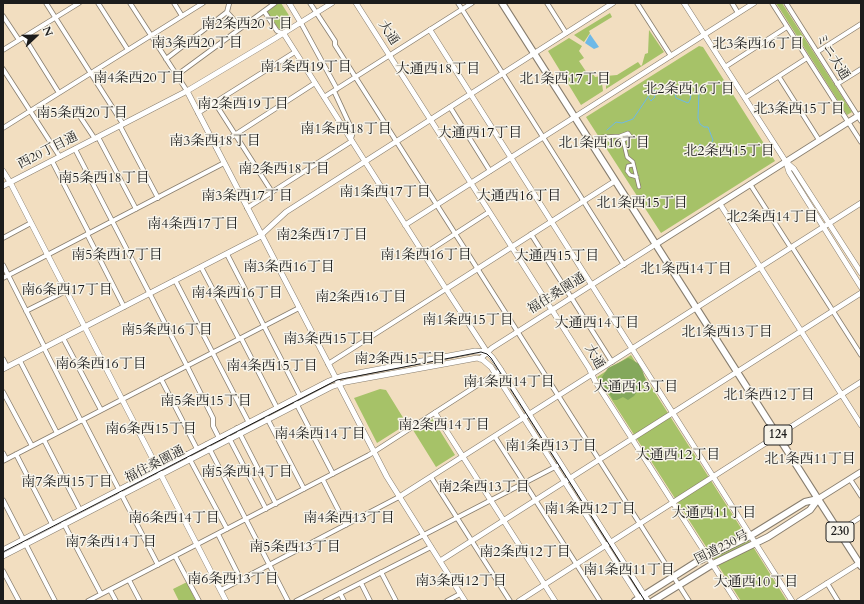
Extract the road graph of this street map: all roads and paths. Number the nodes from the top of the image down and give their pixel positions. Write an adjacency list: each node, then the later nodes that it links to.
1 (46, 3): 31 (street)
2 (79, 3): 31 (street)
3 (98, 3): 44 (street)
4 (130, 3): 40 (street)
5 (174, 3): 30 (street)
6 (203, 3): 30 (street)
7 (274, 3): 25 (street)
8 (288, 3): 32 (street)
9 (310, 3): 27 (street)
10 (332, 3): 27 (street, 西20丁目通)
11 (356, 3): 48 (street, 大通)
12 (458, 3): 24 (street)
13 (472, 3): 24 (street)
14 (502, 3): 47 (main road, 124)
15 (547, 3): 37 (street)
16 (613, 3): 37 (street)
17 (637, 3): 49 (street)
18 (684, 3): 39 (street)
19 (732, 3): 28 (street)
20 (754, 3): 28 (street)
21 (772, 3): 34 (street, ミニ大通)
22 (786, 3): 46 (street, ミニ大通)
23 (229, 4): 26 (street)
24 (462, 10): 36 (street); 56 (street)
25 (264, 11): 35 (street); 38 (street)
26 (227, 12): 35 (street); 51 (street)
27 (317, 13): 32 (street, 西20丁目通); 58 (street)
28 (738, 13): 39 (street)
29 (3, 16): 42 (street)
30 (182, 16): 40 (street)
31 (55, 18): 41 (street); 55 (street)
32 (301, 23): 38 (street, 西20丁目通); 62 (street)
33 (861, 24): 46 (street)
34 (788, 27): 50 (street, ミニ大通); 52 (street)
35 (241, 28): 57 (street)
36 (430, 30): 48 (street); 65 (street)
37 (566, 33): 47 (street)
38 (284, 34): 45 (street); 63 (street, 西20丁目通)
39 (704, 34): 49 (street); 52 (street)
40 (151, 36): 44 (street); 51 (street)
41 (24, 37): 42 (street); 64 (street)
42 (19, 40): 43 (street)
43 (3, 50)
44 (128, 50): 55 (street)
45 (295, 52): 60 (street); 68 (street)
46 (817, 52): 61 (street, ミニ大通)
47 (534, 53): 56 (street); 74 (main road, 124)
48 (390, 56): 58 (street); 75 (street, 大通)
49 (670, 56): 74 (street)
50 (807, 58): 59 (street); 77 (street, ミニ大通)
51 (166, 59): 57 (street)
52 (725, 66): 67 (street)
53 (3, 69): 70 (street)
54 (861, 69): 61 (street)
55 (91, 73): 64 (street); 78 (street)
56 (502, 73): 65 (street); 82 (street)
57 (177, 75): 63 (street)
58 (356, 77): 62 (street); 87 (street)
59 (779, 77): 67 (street); 86 (street)
60 (315, 83): 66 (street); 80 (street)
61 (837, 84): 73 (street, ミニ大通)
62 (335, 90): 66 (street); 84 (street)
63 (187, 91): 71 (street); 78 (street, 西20丁目通)
64 (59, 93): 70 (street)
65 (471, 94): 69 (street); 93 (street)
66 (324, 97): 84 (street)
67 (745, 98): 96 (street)
68 (215, 103): 71 (street); 80 (street)
69 (450, 107): 75 (street); 100 (street)
70 (30, 111): 79 (street); 92 (street)
71 (198, 114): 90 (street)
72 (79, 115): 83 (street)
73 (859, 115): 76 (street, ミニ大通); 77 (main road, 福住桑園通)
74 (574, 117): 82 (street); 102 (main road, 124)
75 (430, 119): 87 (street); 104 (street, 大通)
76 (861, 121)
77 (848, 122): 86 (main road, 福住桑園通); 89 (street, ミニ大通)
78 (122, 125): 83 (street, 西20丁目通); 109 (street)
79 (3, 128)
80 (235, 134): 90 (street); 108 (street)
81 (620, 136): 85 (street); 85 (street); 88 (street)
82 (543, 137): 93 (street); 110 (street)
83 (97, 138): 91 (street, 西20丁目通); 115 (street)
84 (351, 140): 95 (street); 108 (street)
85 (623, 140): 98 (street)
86 (819, 140): 96 (main road, 福住桑園通)
87 (397, 141): 95 (street); 113 (street)
88 (595, 141)
89 (861, 142)
90 (216, 147): 97 (street)
91 (75, 149): 92 (street, 西20丁目通); 117 (street)
92 (60, 157): 94 (street, 西20丁目通)
93 (511, 157): 100 (street); 118 (street)
94 (52, 161): 103 (street, 西20丁目通); 123 (street)
95 (365, 161): 121 (street); 126 (street)
96 (786, 162): 105 (main road, 福住桑園通); 120 (street); 122 (street)
97 (224, 163): 109 (street); 114 (street)
98 (633, 165): 101 (street); 101 (street)
99 (3, 171): 103 (street)
100 (490, 171): 104 (street)
101 (636, 177): 107 (street)
102 (615, 181): 110 (street); 128 (main road, 124)
103 (10, 182): 106 (street, 西20丁目通); 119 (street)
104 (471, 183): 113 (street); 116 (street, 大通)
105 (750, 184): 112 (main road, 福住桑園通); 130 (street)
106 (3, 186)
107 (639, 187)
108 (272, 192): 114 (street)
109 (158, 198): 115 (street)
110 (584, 201): 118 (street); 134 (street)
111 (861, 203): 120 (street)
112 (720, 204): 128 (main road, 福住桑園通); 137 (street)
113 (437, 205): 121 (street); 124 (street)
114 (247, 208): 126 (street)
115 (136, 209): 117 (street)
116 (489, 212): 124 (street); 129 (street, 大通)
117 (112, 221): 123 (street); 147 (street)
118 (552, 221): 125 (street); 143 (street)
119 (31, 223): 127 (street); 133 (street)
120 (829, 223): 122 (street); 139 (street)
121 (405, 225): 132 (street)
122 (823, 228): 130 (street); 144 (street)
123 (88, 234): 133 (street); 150 (street)
124 (456, 234): 132 (street); 138 (street)
125 (531, 234): 129 (street); 149 (street)
126 (261, 235): 131 (street); 151 (street)
127 (3, 238)
128 (656, 244): 134 (street, 福住桑園通); 152 (main road, 124)
129 (511, 247): 138 (street); 153 (street, 大通)
130 (792, 247): 137 (street); 154 (street)
131 (227, 254): 136 (street); 156 (street)
132 (424, 254): 145 (street)
133 (47, 255): 140 (street); 146 (street)
134 (624, 264): 143 (street, 福住桑園通)
135 (3, 265): 140 (street)
136 (201, 267): 142 (street); 161 (street)
137 (760, 267): 152 (street); 158 (street)
138 (478, 268): 145 (street); 159 (street)
139 (861, 274)
140 (8, 275): 141 (street); 155 (street)
141 (3, 278)
142 (175, 280): 147 (street); 164 (street)
143 (592, 285): 149 (street, 福住桑園通); 163 (street)
144 (861, 287)
145 (446, 289): 165 (street); 172 (street)
146 (66, 291): 155 (street); 157 (street)
147 (150, 293): 150 (street); 173 (street)
148 (861, 293): 154 (street)
149 (571, 298): 153 (street, 福住桑園通); 171 (street)
150 (124, 307): 157 (street)
151 (299, 308): 156 (street); 172 (street)
152 (697, 308): 163 (street); 176 (main road, 124)
153 (552, 310): 159 (street, 福住桑園通); 178 (street, 大通)
154 (833, 311): 158 (street); 166 (street)
155 (26, 312): 162 (street)
156 (264, 326): 161 (street); 185 (street)
157 (85, 327): 160 (street); 187 (street)
158 (801, 331): 176 (street); 184 (street)
159 (518, 332): 165 (street, 福住桑園通); 186 (street)
160 (63, 338): 162 (street); 190 (street)
161 (240, 338): 164 (street); 189 (street)
162 (45, 348): 169 (street); 196 (street)
163 (632, 349): 171 (street); 192 (street)
164 (213, 352): 173 (street); 197 (street)
165 (487, 352): 168 (street, 福住桑園通); 170 (street); 175 (street); 179 (street, 福住桑園通)
166 (861, 355)
167 (3, 359): 174 (street)
168 (480, 359): 170 (street); 182 (street, 福住桑園通)
169 (20, 361): 174 (street); 200 (street)
170 (486, 362): 177 (street)
171 (612, 362): 178 (street)
172 (328, 364): 179 (street)
173 (187, 366): 180 (street); 204 (street)
174 (5, 368)
175 (501, 370): 177 (street); 193 (street)
176 (737, 372): 192 (street); 201 (main road, 124)
177 (496, 374): 191 (street); 195 (street)
178 (592, 375): 186 (street); 205 (street, 大通)
179 (336, 378): 182 (street); 185 (street, 福住桑園通)
180 (161, 379): 187 (street); 209 (street)
181 (861, 382): 184 (street)
182 (339, 384): 188 (street, 福住桑園通); 211 (street)
183 (3, 392): 207 (street)
184 (842, 395): 198 (street); 201 (street)
185 (300, 396): 188 (street, 福住桑園通)
186 (559, 396): 193 (street); 216 (street)
187 (122, 399): 190 (street); 219 (street)
188 (296, 401): 189 (street, 福住桑園通); 194 (street, 福住桑園通); 222 (street)
189 (277, 408): 194 (street, 福住桑園通)
190 (101, 410): 196 (street)
191 (435, 413): 211 (street); 214 (street)
192 (672, 413): 205 (street); 224 (street)
193 (529, 415): 195 (street); 217 (street)
194 (266, 417): 197 (street, 福住桑園通); 199 (street, 福住桑園通); 229 (street)
195 (524, 418): 203 (street); 218 (street)
196 (82, 420): 200 (street); 230 (street)
197 (249, 423): 199 (street, 福住桑園通)
198 (861, 425)
199 (239, 431): 202 (street, 福住桑園通); 238 (street)
200 (57, 433): 206 (street)
201 (778, 435): 224 (street); 233 (main road, 124)
202 (228, 436): 204 (street, 福住桑園通); 208 (street, 福住桑園通); 239 (street)
203 (495, 437): 214 (street); 228 (street)
204 (219, 438): 208 (street, 福住桑園通)
205 (632, 438): 216 (street); 237 (street, 大通)
206 (44, 440): 207 (street); 240 (street)
207 (32, 446): 212 (street)
208 (209, 446): 209 (street, 福住桑園通); 213 (street, 福住桑園通); 243 (street)
209 (197, 449): 213 (street, 福住桑園通)
210 (3, 453): 215 (street)
211 (374, 453): 222 (street); 232 (street)
212 (16, 454): 215 (street); 247 (street)
213 (189, 457): 219 (street, 福住桑園通); 221 (street, 福住桑園通); 249 (street)
214 (463, 457): 223 (street); 235 (street)
215 (5, 460)
216 (599, 460): 227 (street); 246 (street)
217 (560, 464): 218 (street); 227 (street)
218 (555, 467): 227 (street); 228 (street)
219 (158, 469): 221 (street); 230 (street, 福住桑園通)
220 (861, 472): 225 (main road)
221 (161, 474): 230 (street, 福住桑園通); 256 (street)
222 (333, 474): 226 (street)
223 (431, 477): 232 (street); 242 (street)
224 (713, 477): 237 (street); 253 (street)
225 (850, 479): 231 (street); 233 (main road)
226 (323, 480): 229 (street); 248 (street)
227 (567, 480): 236 (street); 257 (street)
228 (524, 483): 235 (street); 236 (street)
229 (304, 490): 238 (street)
230 (121, 492): 240 (street, 福住桑園通); 245 (street, 福住桑園通); 268 (street)
231 (861, 496)
232 (399, 497): 248 (street); 252 (street)
233 (818, 499): 250 (main road, 230); 253 (main road, 国道230号); 258 (main road, 国道230号)
234 (3, 500): 255 (street)
235 (491, 500): 242 (street); 244 (street)
236 (536, 500): 244 (street); 266 (street)
237 (673, 502): 246 (street); 263 (street, 大通)
238 (276, 504): 239 (street)
239 (266, 509): 243 (street)
240 (80, 510): 245 (street, 福住桑園通)
241 (861, 517): 250 (street)
242 (457, 518): 252 (street); 254 (street)
243 (246, 520): 249 (street); 269 (street)
244 (504, 521): 254 (street); 277 (street)
245 (62, 522): 247 (street, 福住桑園通); 255 (street, 福住桑園通); 282 (street)
246 (640, 523): 257 (street); 272 (street)
247 (52, 524): 255 (street, 福住桑園通)
248 (346, 525): 269 (street)
249 (227, 529): 251 (street)
250 (839, 531): 265 (main road, 230)
251 (218, 534): 256 (street); 274 (street)
252 (423, 535): 259 (street); 293 (street)
253 (750, 536): 258 (street); 263 (main road, 国道230号)
254 (472, 541): 264 (street); 300 (street)
255 (25, 542): 260 (street, 福住桑園通); 261 (street, 福住桑園通); 286 (street)
256 (197, 544): 262 (street); 280 (street)
257 (608, 544): 266 (street); 284 (street)
258 (755, 544): 267 (main road, 国道230号); 307 (street)
259 (431, 547): 264 (street); 271 (street)
260 (3, 550)
261 (3, 556)
262 (175, 556): 268 (street); 290 (street)
263 (708, 556): 267 (street, 大通); 272 (main road, 国道230号)
264 (440, 561): 283 (street)
265 (860, 563): 276 (street)
266 (576, 564): 277 (street); 303 (street)
267 (713, 564): 278 (main road, 国道230号); 306 (street, 大通)
268 (158, 565): 273 (street)
269 (269, 565): 274 (street); 292 (street)
270 (3, 571): 285 (street)
271 (381, 572): 275 (street); 297 (street)
272 (674, 576): 278 (street); 284 (main road, 国道230号)
273 (129, 580): 279 (street); 289 (street)
274 (241, 580): 280 (street)
275 (361, 583): 281 (street); 296 (street)
276 (827, 583): 308 (street); 309 (street)
277 (544, 584): 301 (street); 302 (street)
278 (679, 585): 304 (main road, 国道230号); 305 (street)
279 (110, 590): 282 (street); 288 (street)
280 (221, 590): 291 (street)
281 (340, 593): 294 (street); 295 (street)
282 (101, 594): 287 (street)
283 (460, 594): 298 (street); 299 (street)
284 (641, 599)
285 (19, 601)
286 (55, 601)
287 (90, 601)
288 (116, 601)
289 (140, 601)
290 (199, 601)
291 (226, 601)
292 (288, 601)
293 (296, 601)
294 (325, 601)
295 (344, 601)
296 (370, 601)
297 (396, 601)
298 (447, 601)
299 (465, 601)
300 (510, 601)
301 (519, 601)
302 (555, 601)
303 (600, 601)
304 (653, 601)
305 (689, 601)
306 (736, 601)
307 (792, 601)
308 (799, 601)
309 (838, 601)

